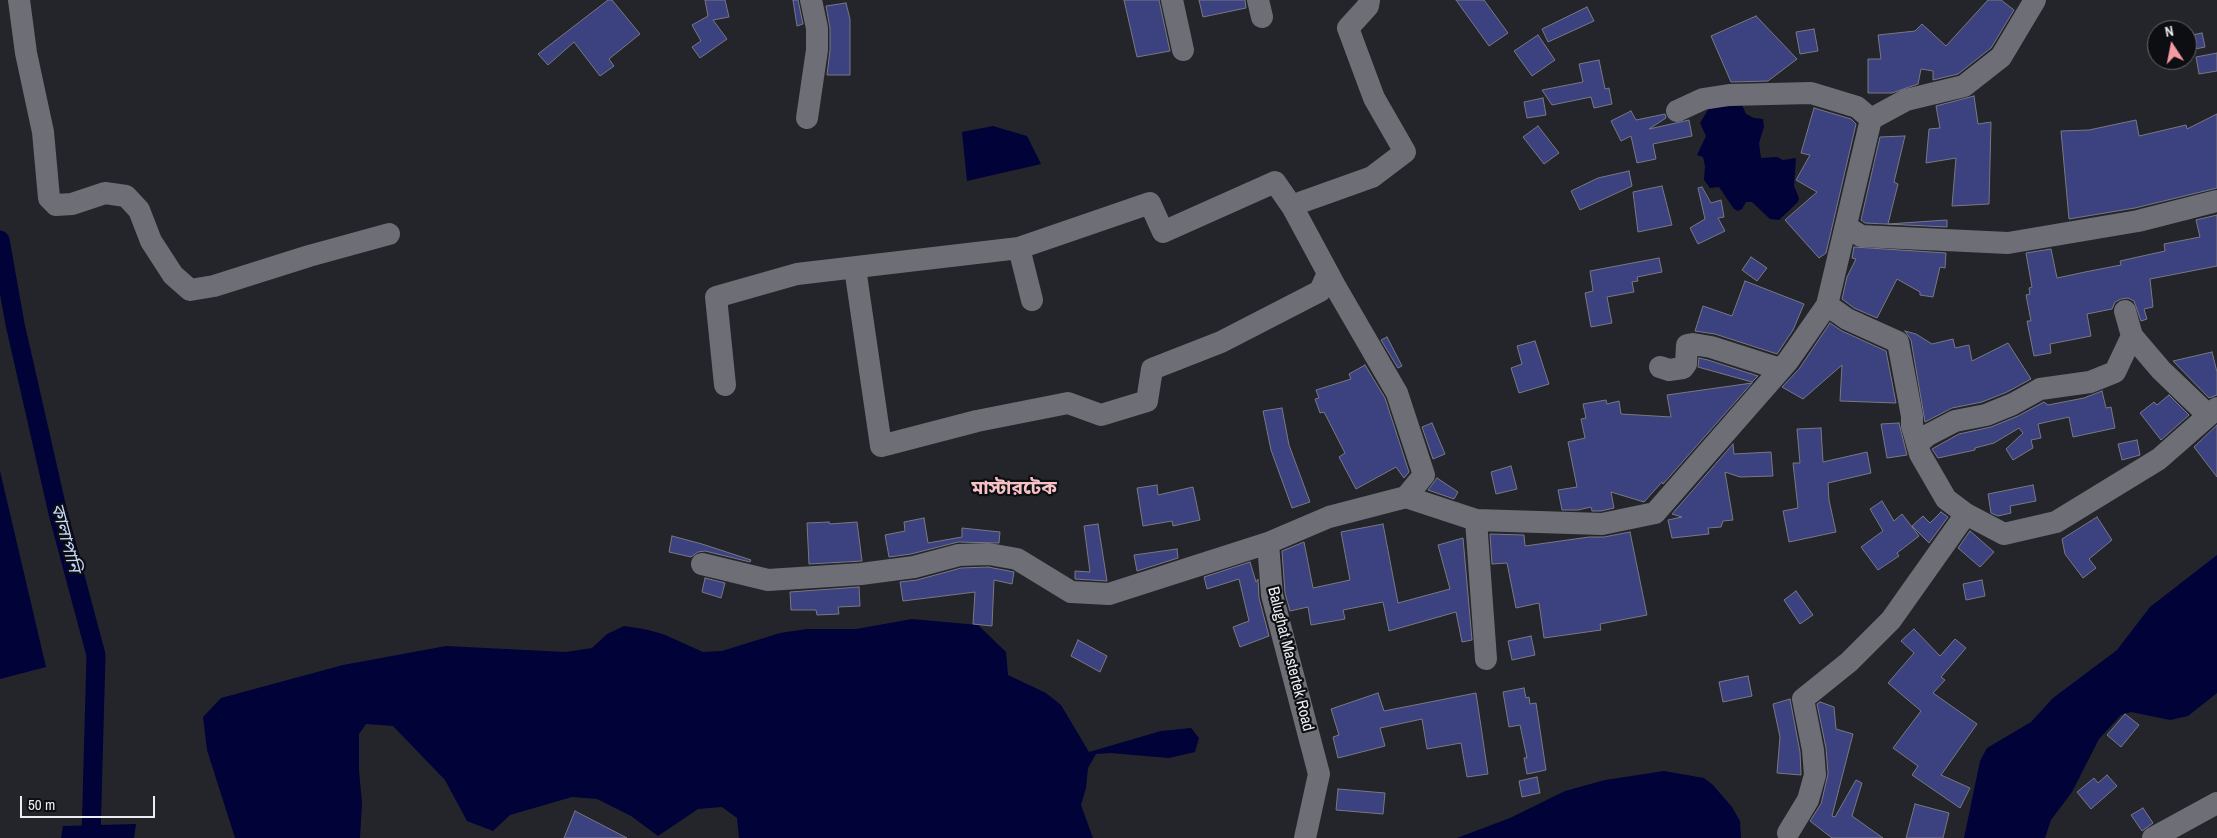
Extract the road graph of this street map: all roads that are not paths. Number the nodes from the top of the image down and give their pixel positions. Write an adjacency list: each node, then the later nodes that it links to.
1 (19, 0): 13 (street)
2 (811, 0): 8 (street)
3 (1172, 0): 6 (street)
4 (1369, 0): 11 (street)
5 (2035, 0): 9 (street)
6 (1183, 50)
7 (1677, 111): 9 (street)
8 (807, 118)
9 (1871, 119): 12 (street)
10 (2217, 201): 12 (street)
11 (1293, 208): 14 (street); 16 (street)
12 (1847, 226): 18 (street)
13 (389, 234)
14 (1019, 248): 15 (street); 17 (street)
15 (855, 268): 16 (street); 23 (street)
16 (1328, 273): 26 (street)
17 (1032, 300)
18 (1827, 305): 22 (street); 25 (street)
19 (2125, 311): 20 (street)
20 (2132, 336): 24 (street); 25 (street)
21 (1660, 367): 22 (street)
22 (1780, 369): 28 (street)
23 (725, 385)
24 (2212, 412): 27 (street)
25 (1917, 444): 27 (street)
26 (1406, 497): 28 (street); 29 (street)
27 (1966, 514): 33 (street)
28 (1476, 520): 31 (street)
29 (1268, 543): 30 (street); 34 (street, Balughat Mastertek Road)
30 (702, 564)
31 (1486, 659)
32 (2217, 803): 35 (street)
33 (1788, 833)
34 (1306, 838)
35 (2153, 838)

